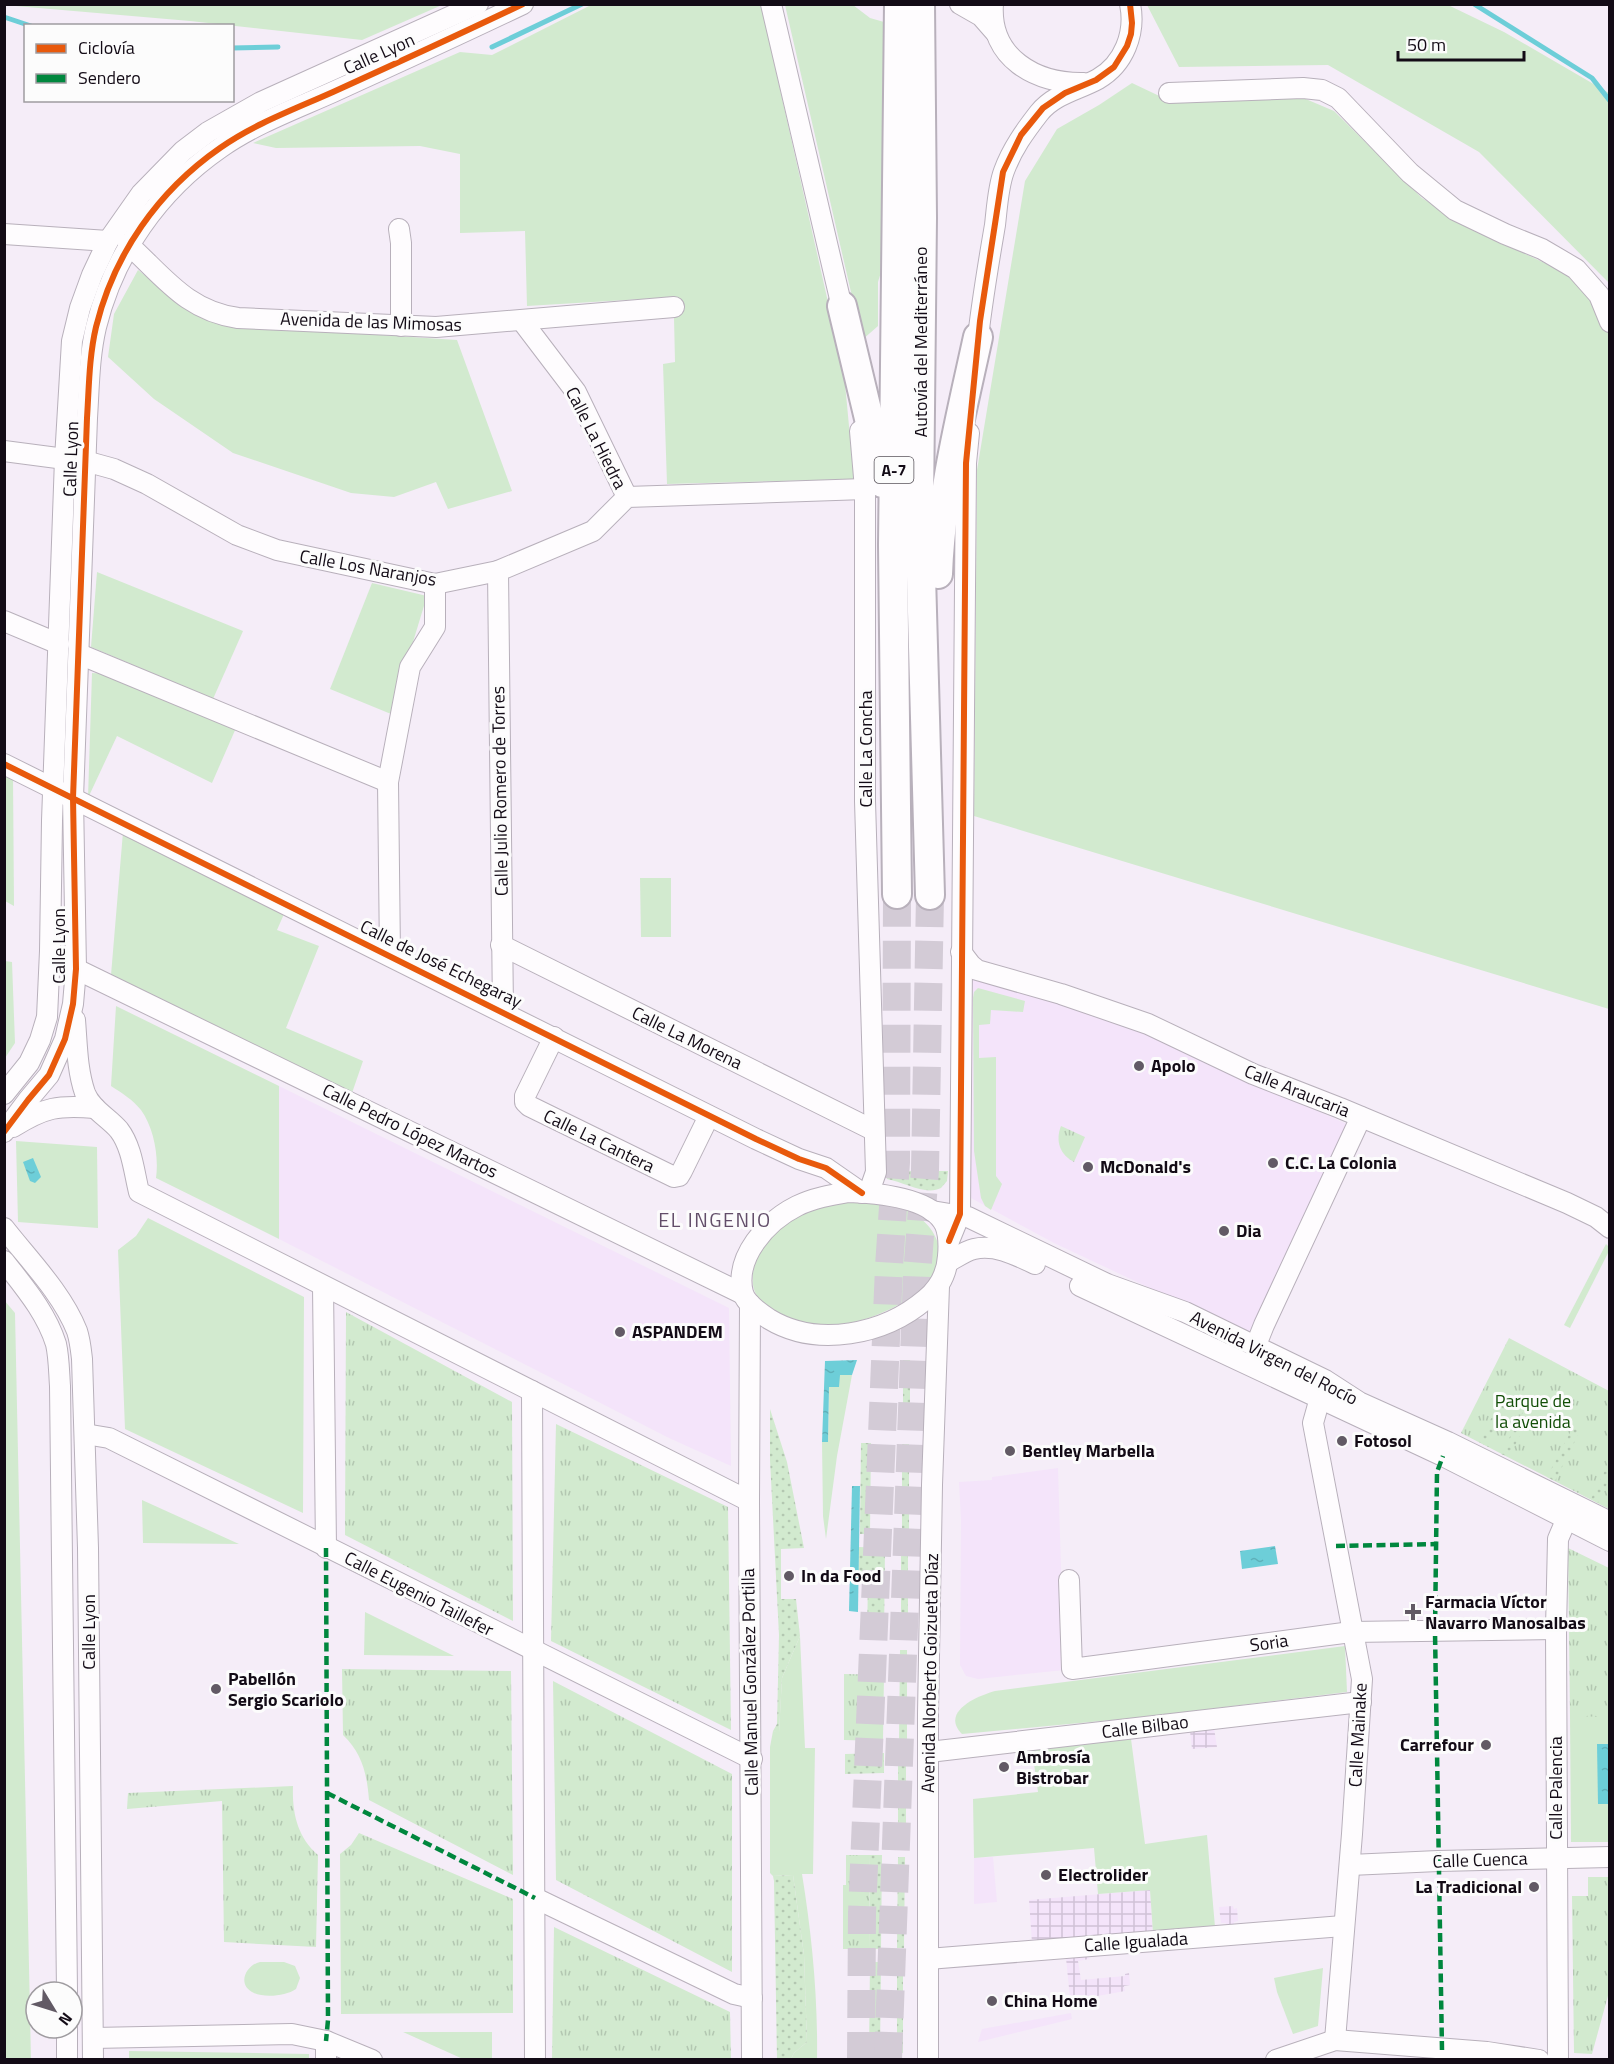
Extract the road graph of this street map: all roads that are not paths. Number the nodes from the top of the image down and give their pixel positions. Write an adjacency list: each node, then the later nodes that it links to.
1 (478, 4): 15 (street, Calle Lyon)
2 (524, 4): 16 (street, Calle Lyon)
3 (771, 4): 17 (street, Calle La Concha)
4 (899, 4): 10 (highway, Autovía del Mediterráneo / A-7)
5 (920, 4): 10 (highway, Autovía del Mediterráneo / A-7)
6 (960, 4): 9 (street)
7 (993, 4): 9 (street)
8 (1130, 4): 11 (street)
9 (995, 32): 11 (street)
10 (909, 47): 28 (highway, Autovía del Mediterráneo / A-7); 34 (highway, Autovía del Mediterráneo / A-7)
11 (1087, 83): 22 (street)
12 (1168, 93): 20 (street)
13 (399, 229): 21 (street)
14 (4, 234): 15 (street)
15 (108, 241): 24 (street, Calle Lyon)
16 (128, 244): 21 (street, Avenida de las Mimosas); 25 (street, Calle Lyon)
17 (843, 306): 26 (street, Calle La Concha); 28 (highway)
18 (675, 307): 19 (street, Avenida de las Mimosas)
19 (522, 321): 21 (street, Avenida de las Mimosas); 27 (street, Calle La Hiedra)
20 (1610, 322)
21 (401, 326)
22 (978, 337): 34 (highway); 42 (street)
23 (4, 451): 24 (street)
24 (65, 459): 32 (street, Calle Lyon)
25 (85, 461): 30 (street, Calle Los Naranjos); 33 (street, Calle Lyon)
26 (865, 489): 27 (street); 54 (street, Calle La Concha)
27 (627, 497): 29 (street, Calle Los Naranjos)
28 (893, 545): 39 (highway, Autovía del Mediterráneo / A-7)
29 (498, 571): 30 (street, Calle Los Naranjos); 41 (street, Calle Julio Romero de Torres)
30 (435, 584): 36 (street)
31 (4, 621): 32 (street)
32 (58, 644): 37 (street, Calle Lyon)
33 (79, 654): 36 (street); 38 (street, Calle Lyon)
34 (927, 752): 40 (highway, Autovía del Mediterráneo / A-7)
35 (4, 764): 37 (street, Calle de José Echegaray)
36 (388, 782): 43 (street)
37 (53, 788): 38 (street, Calle de José Echegaray); 50 (street, Calle Lyon)
38 (73, 798): 43 (street, Calle de José Echegaray); 44 (street, Calle Lyon)
39 (897, 894)
40 (930, 896)
41 (501, 945): 48 (street, Calle Julio Romero de Torres); 54 (street, Calle La Morena)
42 (961, 952): 45 (street); 46 (street)
43 (390, 956): 48 (street, Calle de José Echegaray)
44 (76, 969): 47 (street, Calle Lyon); 66 (street, Calle Pedro López Martos)
45 (977, 970): 46 (street); 53 (street, Calle Araucaria)
46 (961, 989): 58 (street)
47 (73, 1004): 51 (street); 55 (street, Calle Lyon)
48 (503, 1011): 49 (street, Calle de José Echegaray)
49 (554, 1037): 52 (street, Calle de José Echegaray); 52 (street, Calle La Cantera)
50 (4, 1094)
51 (95, 1108): 55 (street); 64 (street)
52 (709, 1116): 56 (street, Calle de José Echegaray)
53 (1361, 1117): 60 (street, Calle Araucaria); 68 (street)
54 (873, 1130): 56 (street, Calle La Concha)
55 (4, 1132)
56 (866, 1192): 57 (street); 66 (street)
57 (932, 1211): 58 (street, Avenida Virgen del Rocío); 61 (street)
58 (960, 1214): 61 (street); 69 (street, Avenida Virgen del Rocío)
59 (4, 1228): 74 (street, Calle Lyon)
60 (1610, 1228)
61 (949, 1241): 63 (street)
62 (4, 1261): 93 (street, Calle Lyon)
63 (948, 1262): 65 (street); 67 (street, Avenida Virgen del Rocío)
64 (323, 1286): 72 (street); 79 (street)
65 (939, 1286): 66 (street); 85 (street, Avenida Norberto Goizueta Díaz)
66 (747, 1299): 75 (street, Calle Manuel González Portilla)
67 (1142, 1315): 70 (street); 73 (street, Avenida Virgen del Rocío)
68 (1267, 1318): 69 (street); 70 (street); 71 (street)
69 (1224, 1330): 70 (street, Avenida Virgen del Rocío)
70 (1256, 1345): 71 (street, Avenida Virgen del Rocío); 73 (street)
71 (1294, 1364): 77 (street, Avenida Virgen del Rocío)
72 (532, 1391): 75 (street); 83 (street)
73 (1320, 1398): 76 (street, Avenida Virgen del Rocío); 82 (street, Calle Mainake)
74 (85, 1434): 79 (street, Calle Eugenio Taillefer); 95 (street, Calle Lyon)
75 (748, 1500): 86 (street, Calle Manuel González Portilla)
76 (1567, 1518): 78 (street, Avenida Virgen del Rocío); 81 (street, Calle Palencia)
77 (1610, 1522)
78 (1610, 1541)
79 (326, 1548): 83 (street, Calle Eugenio Taillefer)
80 (1069, 1580): 82 (street, Soria)
81 (1556, 1629): 82 (street, Soria); 87 (street, Calle Palencia)
82 (1351, 1632): 84 (street, Calle Mainake)
83 (534, 1652): 86 (street, Calle Eugenio Taillefer); 90 (street)
84 (1361, 1702): 85 (street, Calle Bilbao); 89 (street, Calle Mainake)
85 (929, 1752): 92 (street, Avenida Norberto Goizueta Díaz)
86 (752, 1759): 94 (street, Calle Manuel González Portilla)
87 (1556, 1857): 88 (street, Calle Cuenca); 89 (street, Calle Cuenca); 107 (street, Calle Palencia)
88 (1610, 1857)
89 (1350, 1865): 91 (street, Calle Mainake)
90 (535, 1898): 94 (street); 102 (street)
91 (1343, 1926): 92 (street, Calle Igualada); 97 (street, Calle Mainake)
92 (928, 1959): 104 (street, Avenida Norberto Goizueta Díaz)
93 (67, 1980)
94 (752, 1998): 103 (street, Calle Manuel González Portilla)
95 (93, 2038): 98 (street); 100 (street, Calle Lyon)
96 (67, 2040): 99 (street)
97 (1335, 2040): 105 (street); 106 (street)
98 (326, 2050): 101 (street)
99 (67, 2060)
100 (93, 2060)
101 (372, 2060)
102 (535, 2060)
103 (752, 2060)
104 (928, 2060)
105 (1276, 2060)
106 (1539, 2060)
107 (1557, 2060)

